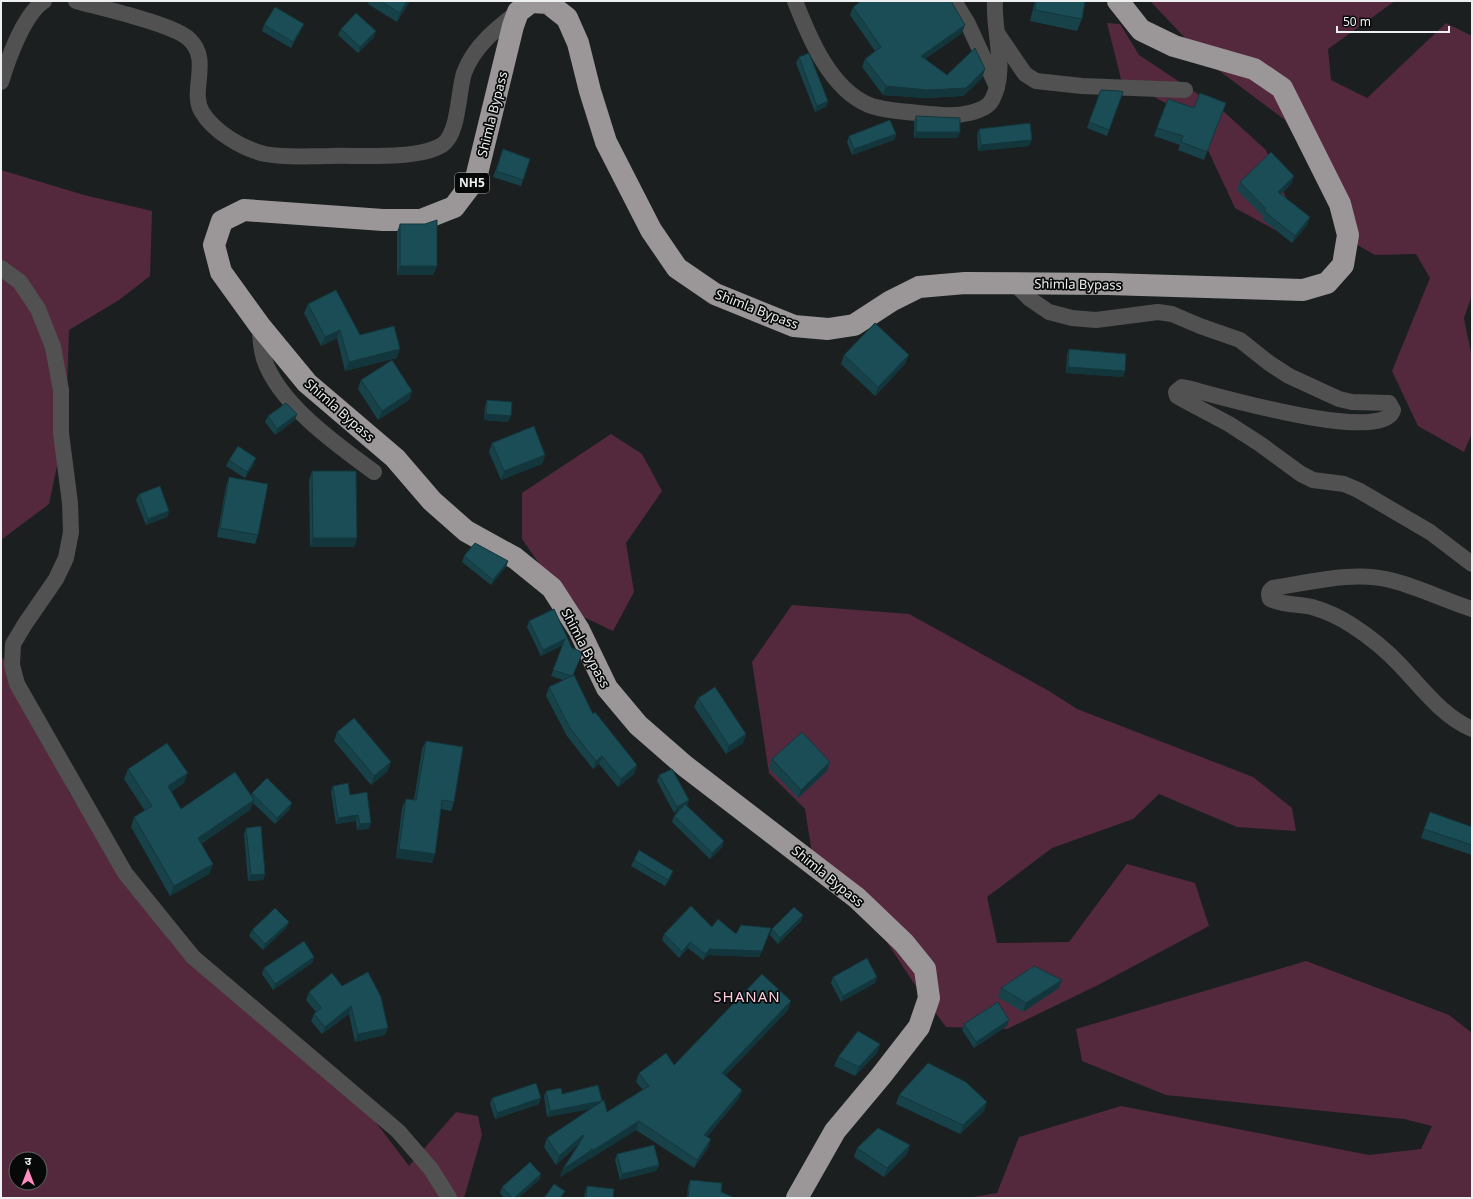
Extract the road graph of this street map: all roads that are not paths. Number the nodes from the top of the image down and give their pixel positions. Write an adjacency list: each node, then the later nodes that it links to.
1 (44, 1): 9 (street)
2 (76, 1): 7 (street)
3 (795, 1): 10 (street)
4 (954, 1): 10 (street)
5 (995, 1): 8 (street)
6 (1118, 1): 13 (highway, Shimla Bypass)
7 (518, 12): 13 (highway, Shimla Bypass); 14 (highway, Shimla Bypass / NH5)
8 (996, 32): 10 (street); 11 (street)
9 (1, 82)
10 (997, 88)
11 (1185, 90)
12 (1, 268): 19 (street)
13 (1015, 284): 16 (street)
14 (260, 326): 15 (street); 20 (highway, Shimla Bypass / NH5)
15 (374, 472)
16 (1472, 564)
17 (1472, 609): 18 (street)
18 (1472, 729)
19 (449, 1198)
20 (797, 1198)

